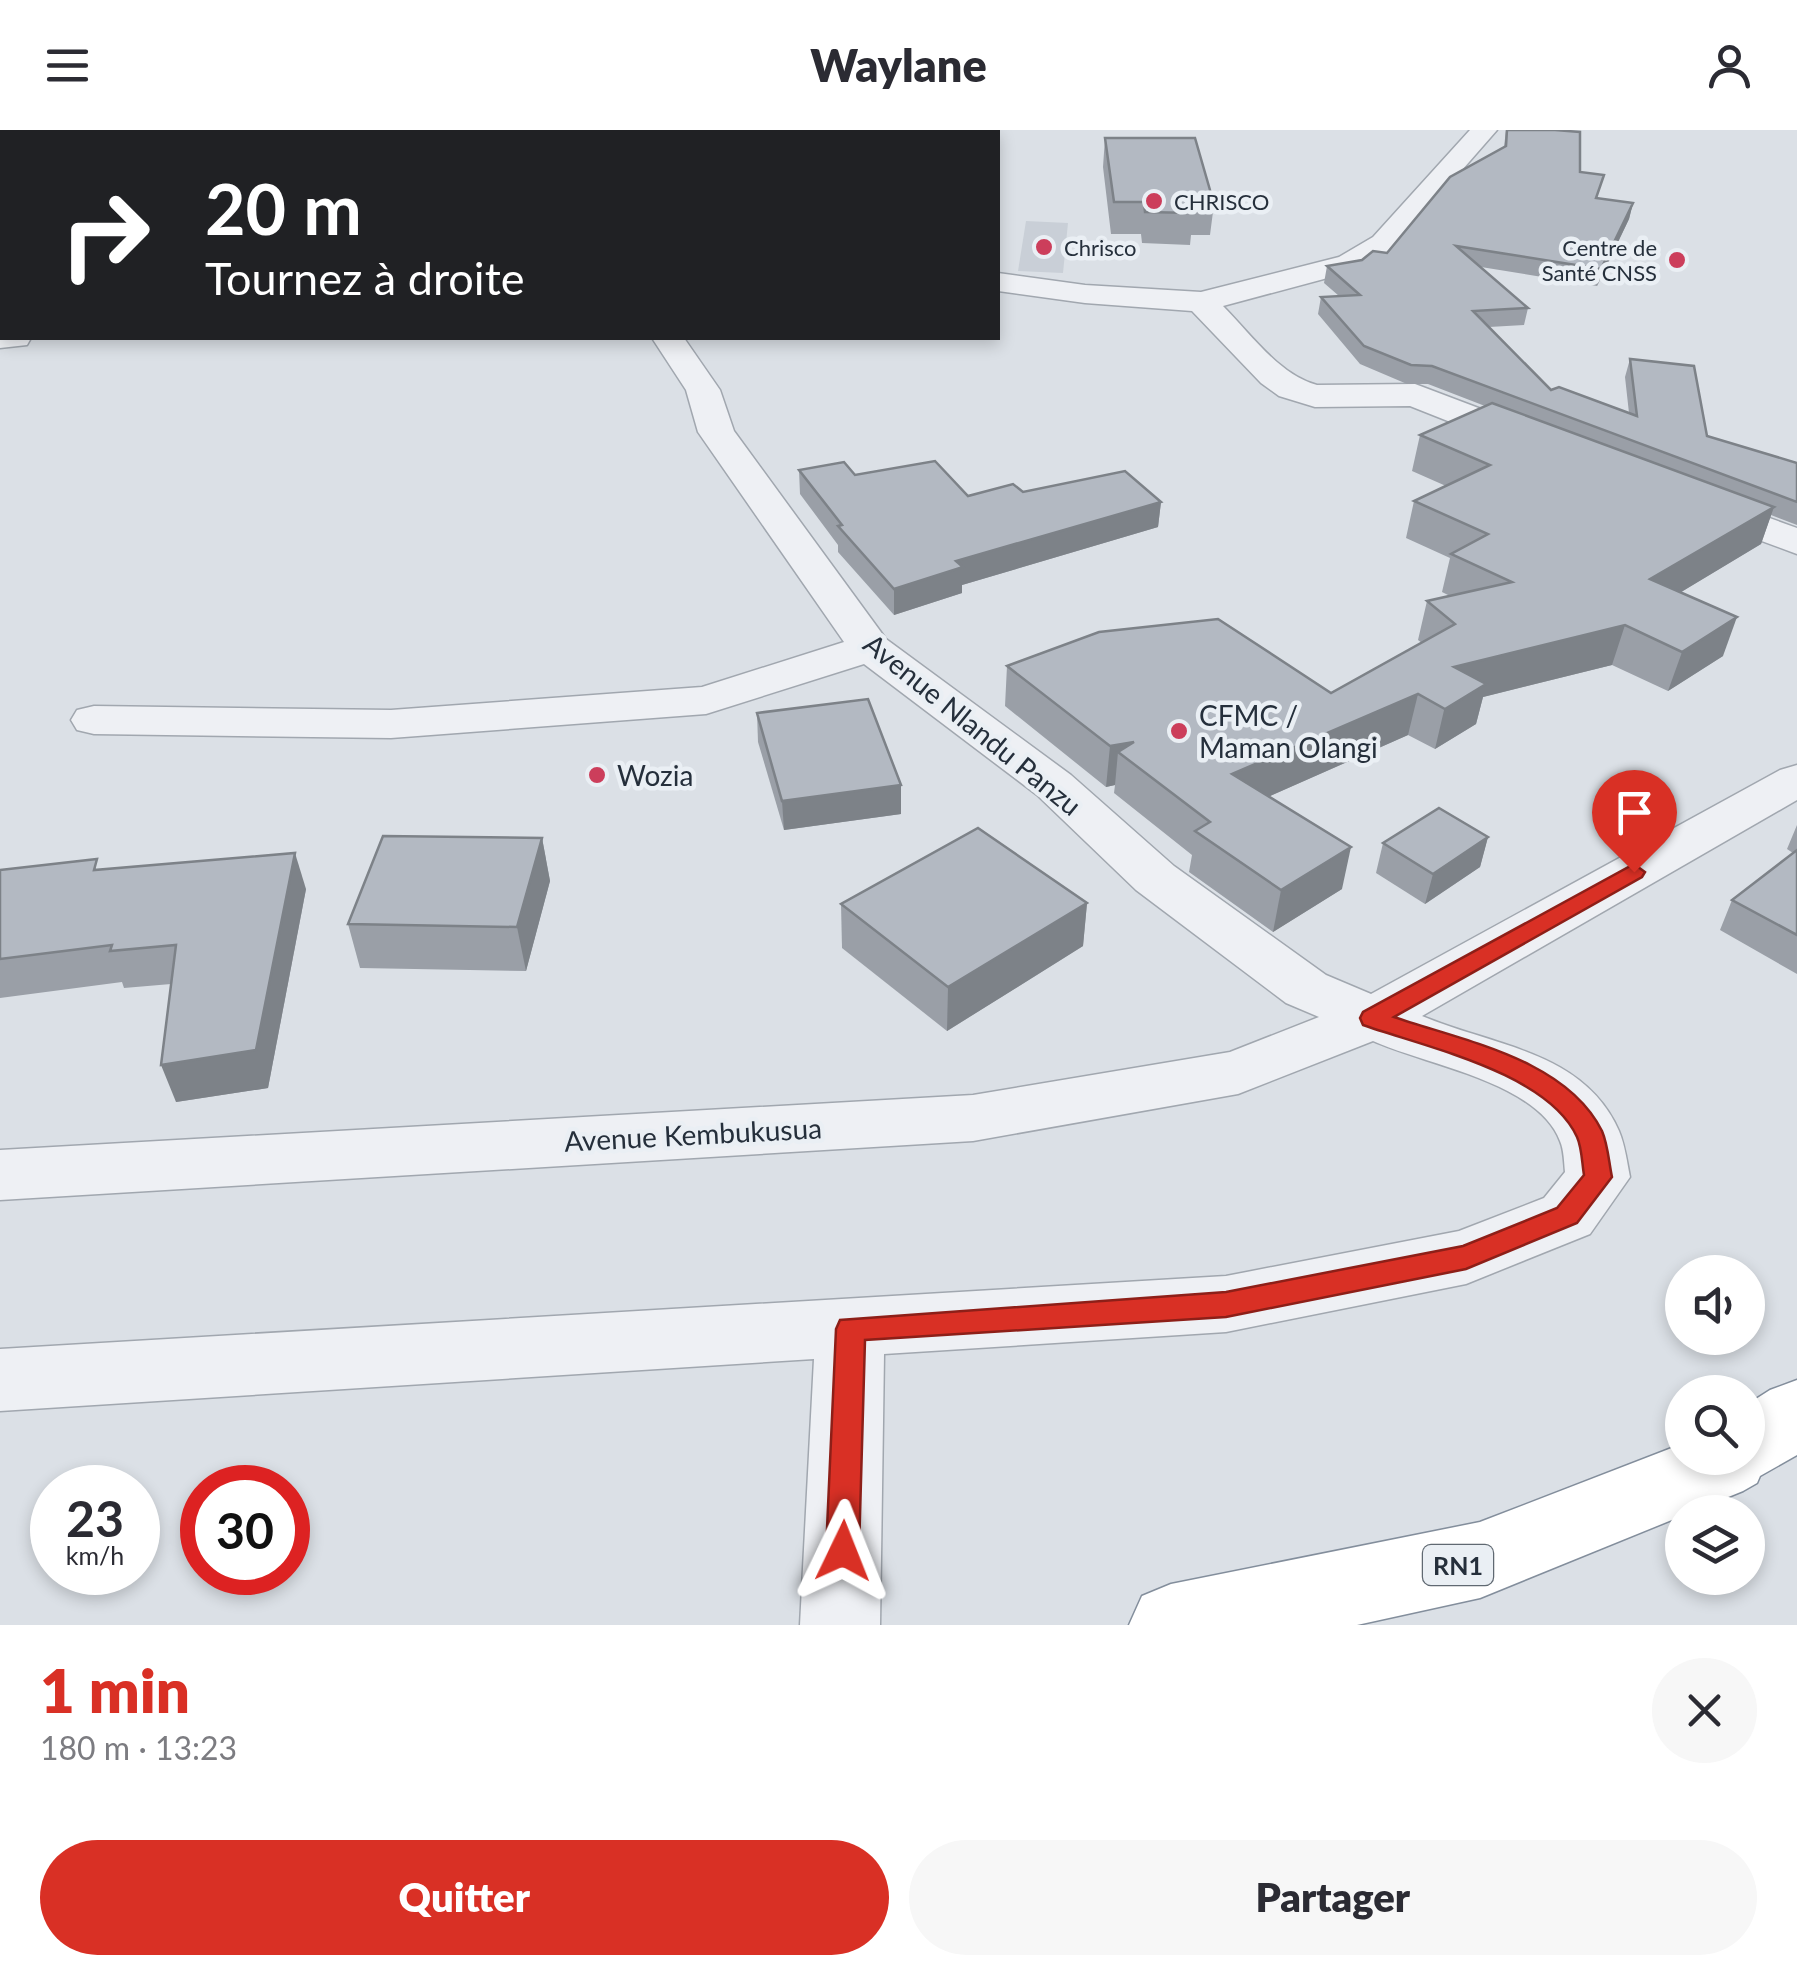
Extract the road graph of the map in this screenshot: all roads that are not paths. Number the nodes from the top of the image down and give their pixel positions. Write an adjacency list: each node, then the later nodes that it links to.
1 (1484, 130): 3 (street)
2 (1000, 282): 3 (street)
3 (1202, 302): 5 (street)
4 (669, 340): 8 (street, Avenue Nlandu Panzu)
5 (1563, 453)
6 (1671, 494): 7 (street)
7 (1797, 542)
8 (870, 648): 9 (street); 11 (street, Avenue Nlandu Panzu)
9 (94, 720)
10 (1797, 780): 11 (street, Avenue Kembukusua)
11 (1372, 1018): 12 (street, Avenue Kembukusua); 13 (street, Avenue Nlandu Panzu)
12 (0, 1175)
13 (850, 1329): 14 (street, Avenue Nlandu Panzu); 18 (street)
14 (0, 1380)
15 (1797, 1413): 16 (highway)
16 (1765, 1435)
17 (1693, 1475): 19 (highway, RN1)
18 (840, 1625)
19 (1171, 1625)

